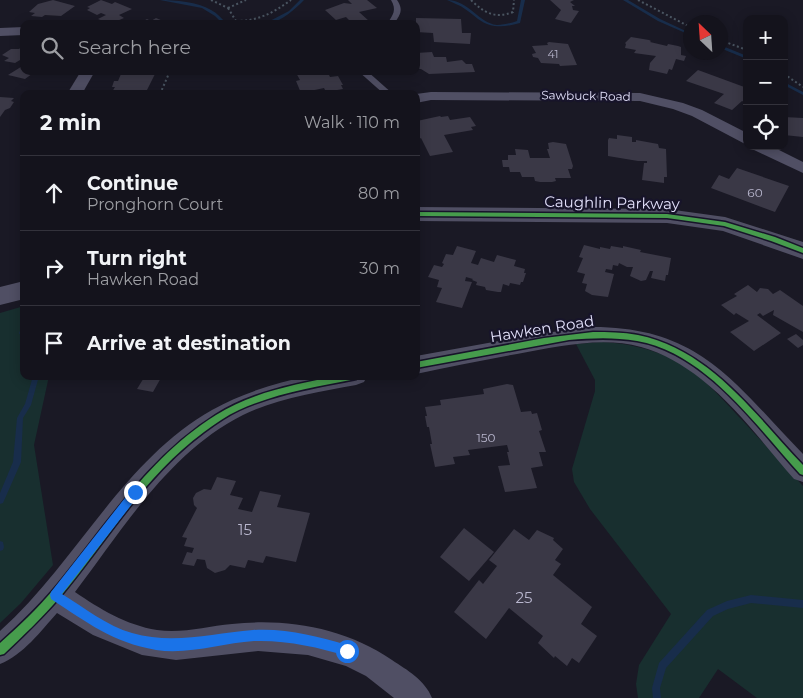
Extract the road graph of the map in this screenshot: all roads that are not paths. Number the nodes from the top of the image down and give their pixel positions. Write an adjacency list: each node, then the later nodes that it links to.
1 (394, 0): 2 (lane)
2 (393, 20)
3 (20, 31): 4 (street)
4 (0, 32)
5 (86, 75): 7 (street)
6 (366, 75): 8 (lane)
7 (76, 90)
8 (383, 90)
9 (420, 98): 10 (street, Sawbuck Road)
10 (743, 138)
11 (766, 150): 12 (street)
12 (803, 168)
13 (420, 214): 14 (street, Caughlin Parkway)
14 (803, 251)
15 (20, 291): 16 (street)
16 (0, 296)
17 (420, 364): 19 (street, Hawken Road)
18 (337, 380): 20 (street)
19 (803, 471)
20 (55, 595): 21 (street); 22 (street)
21 (0, 650)
22 (416, 698)

